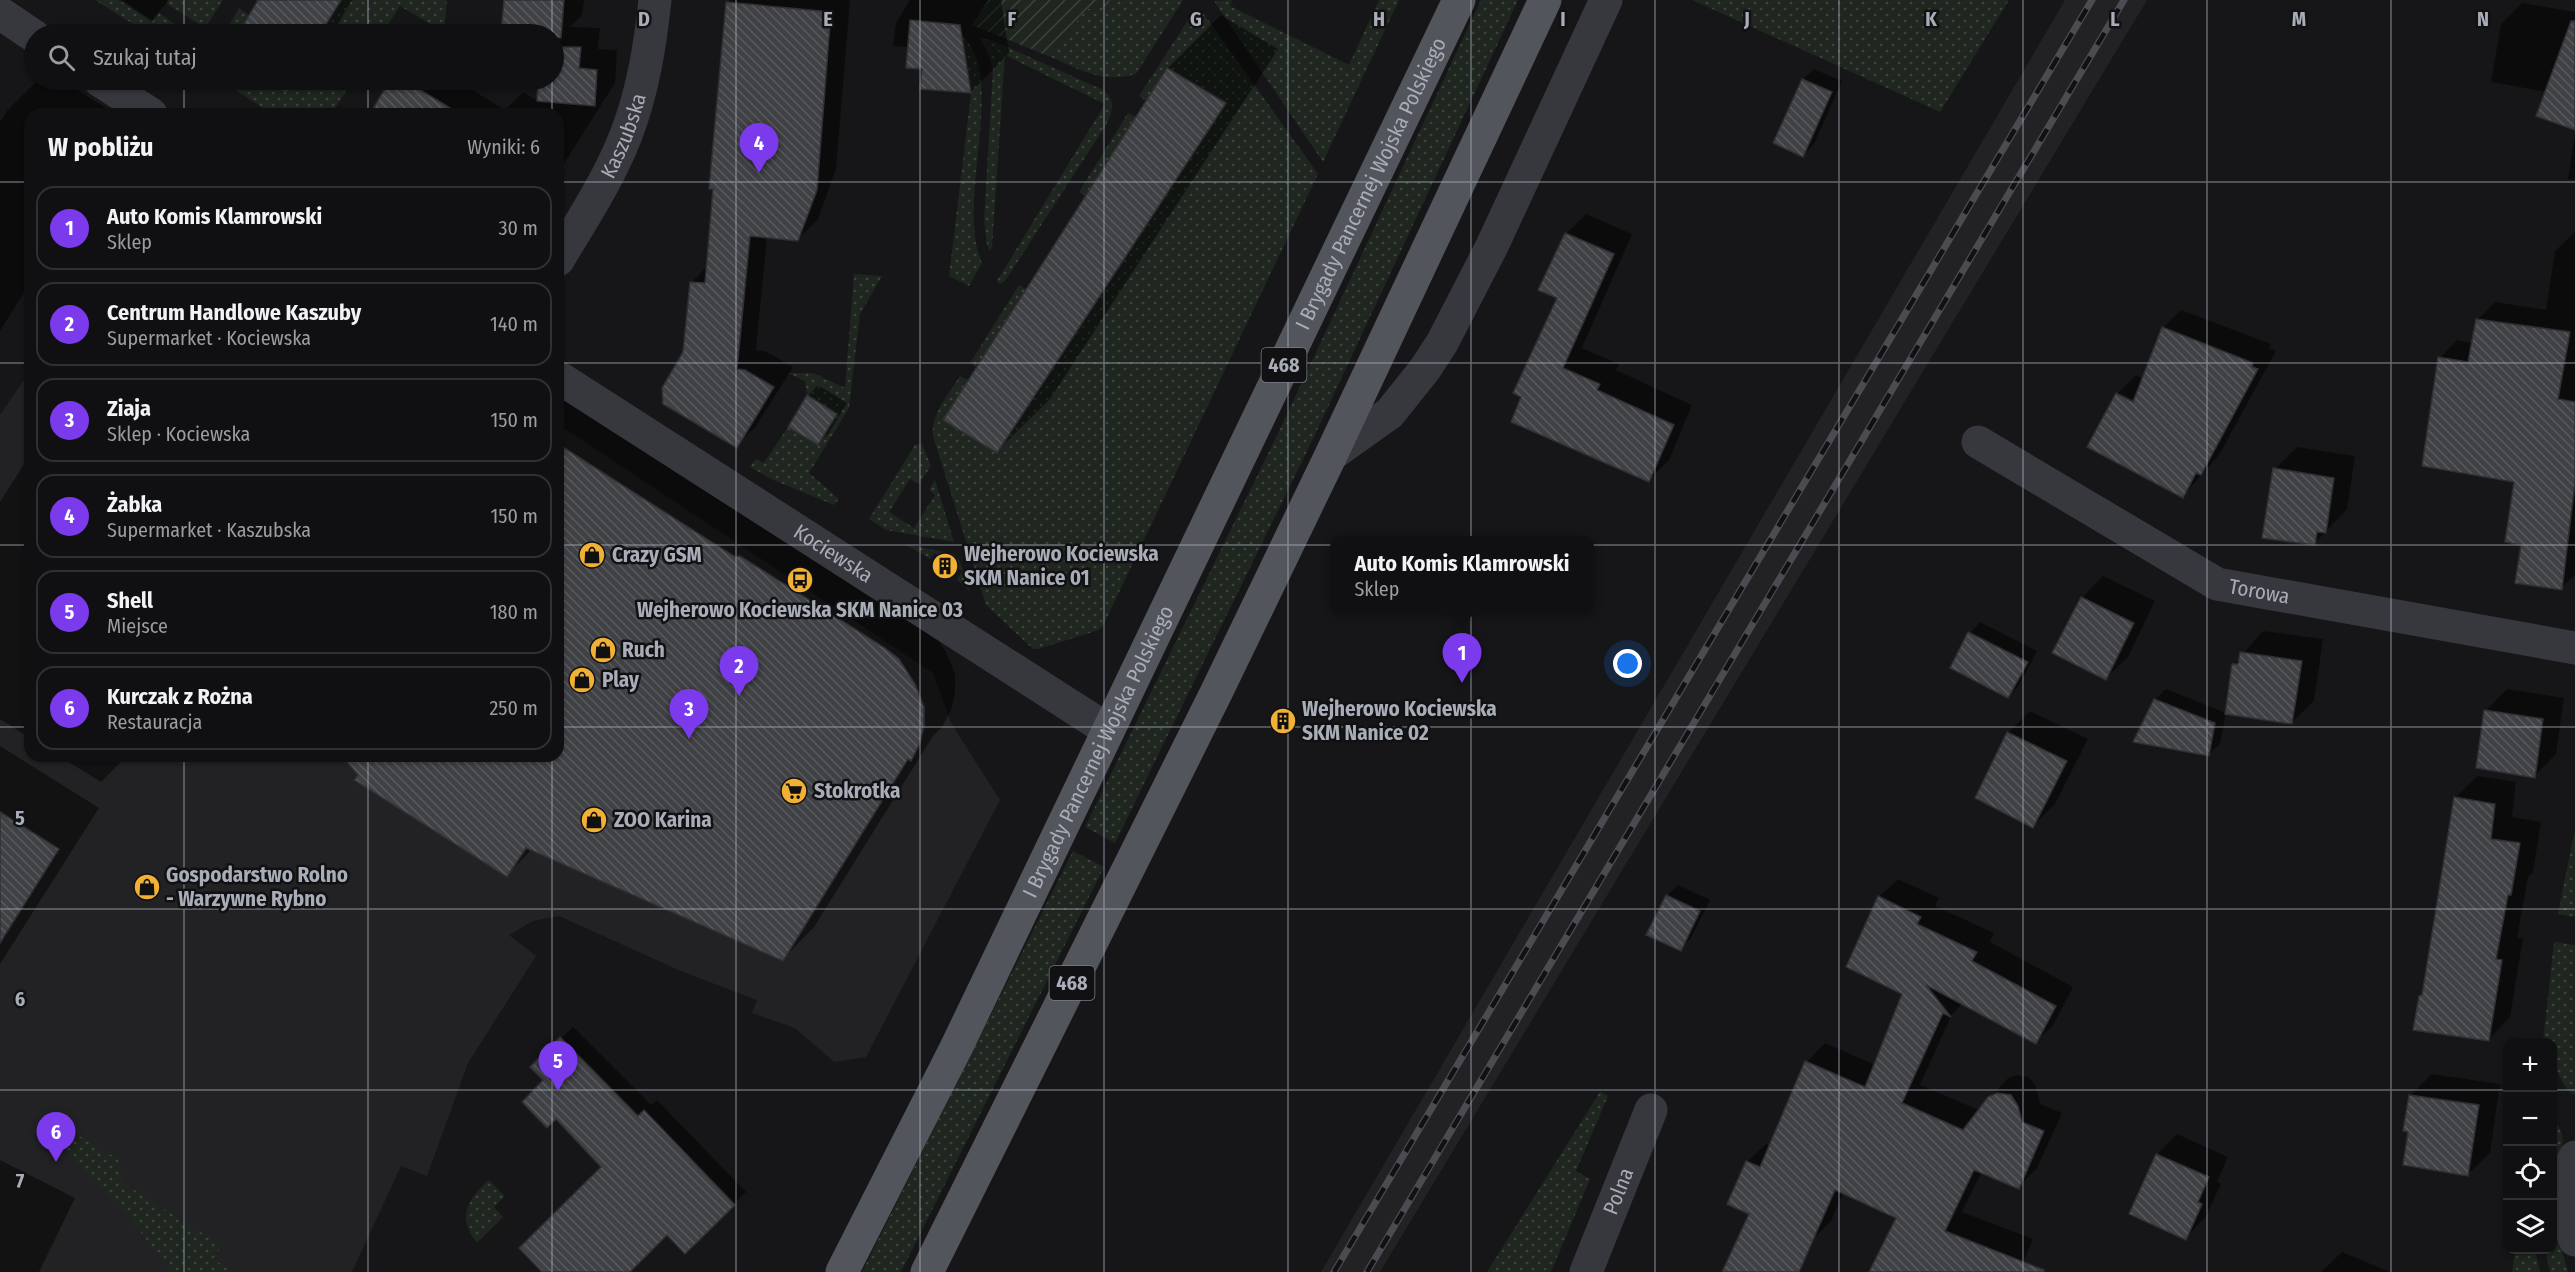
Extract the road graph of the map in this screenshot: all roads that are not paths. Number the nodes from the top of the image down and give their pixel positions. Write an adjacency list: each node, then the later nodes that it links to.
1 (655, 0): 9 (street, Kaszubska)
2 (1459, 0): 14 (main road, I Brygady Pancernej Wojska Polskiego / 468)
3 (1545, 0): 12 (main road, 468)
4 (1606, 0): 12 (street)
5 (0, 13): 6 (street)
6 (24, 29)
7 (114, 90): 8 (street)
8 (142, 108)
9 (564, 250)
10 (564, 381): 14 (street, Kociewska)
11 (1978, 442): 13 (street, Torowa)
12 (1331, 455): 19 (main road, 468)
13 (2575, 648)
14 (1108, 730): 18 (main road, I Brygady Pancernej Wojska Polskiego / 468)
15 (1652, 1110): 20 (street, Polna)
16 (2575, 1157): 17 (street)
17 (2575, 1240)
18 (842, 1272)
19 (927, 1272)
20 (1586, 1272)

